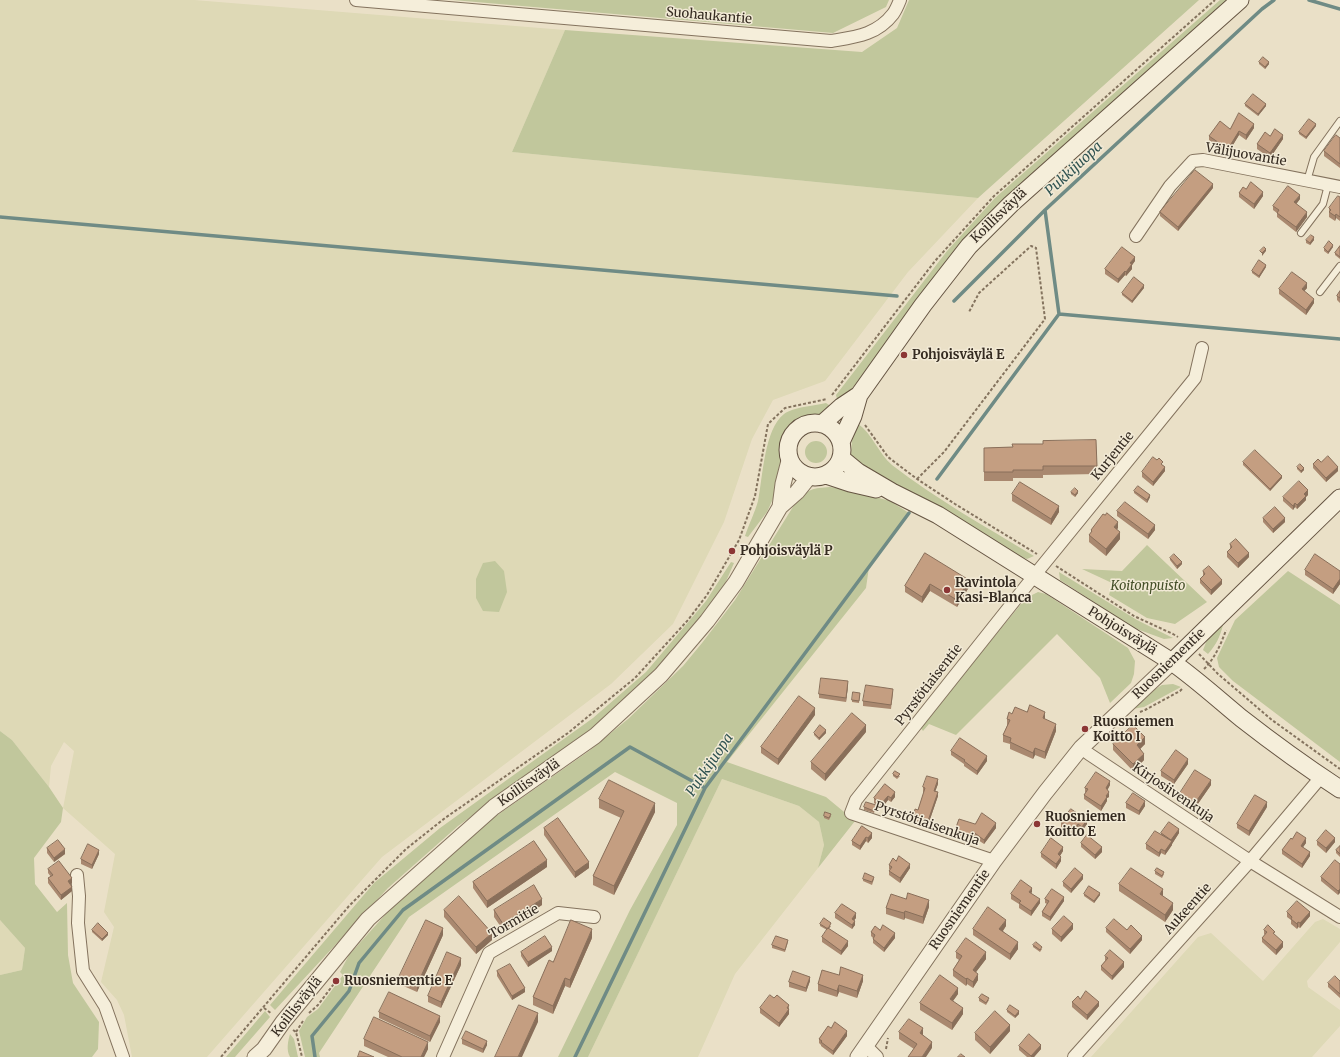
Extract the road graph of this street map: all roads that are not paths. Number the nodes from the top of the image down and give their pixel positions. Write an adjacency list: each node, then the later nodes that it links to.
1 (356, 0): 2 (street, Suohaukantie)
2 (900, 0)
3 (1240, 0): 13 (main road, Koillisväylä)
4 (1340, 121): 5 (lane)
5 (1307, 181): 6 (street, Välijuovantie); 9 (street, Välijuovantie)
6 (1328, 185): 7 (street, Välijuovantie); 8 (lane)
7 (1340, 187)
8 (1301, 233)
9 (1136, 236)
10 (1340, 266): 11 (lane)
11 (1320, 292)
12 (1202, 348): 21 (street, Kurjentie)
13 (859, 395): 14 (main road, Koillisväylä); 15 (main road, Koillisväylä)
14 (822, 424): 15 (main road); 16 (main road)
15 (841, 450): 17 (main road); 18 (main road, Pohjoisväylä)
16 (790, 461): 17 (main road); 20 (street, Koillisväylä)
17 (818, 476): 18 (main road, Pohjoisväylä); 20 (street, Koillisväylä)
18 (892, 492): 21 (main road, Pohjoisväylä)
19 (1340, 498): 22 (main road, Ruosniementie)
20 (780, 507): 33 (street, Koillisväylä)
21 (1034, 576): 22 (main road, Pohjoisväylä); 26 (street, Pyrstötiaisentie)
22 (1172, 662): 23 (street, Ruosniementie); 24 (main road, Pohjoisväylä)
23 (1081, 748): 27 (street, Kirjosiivenkuja); 28 (street, Ruosniementie)
24 (1321, 777): 25 (main road, Pohjoisväylä); 27 (street, Aukeentie)
25 (1340, 789)
26 (851, 813): 28 (street, Pyrstötiaisenkuja)
27 (1250, 860): 31 (street, Kirjosiivenkuja); 37 (street, Aukeentie)
28 (994, 861): 32 (street, Ruosniementie)
29 (77, 875): 34 (street)
30 (594, 917): 35 (street, Tormitie)
31 (1340, 917)
32 (862, 1052): 36 (street)
33 (264, 1054)
34 (123, 1057)
35 (443, 1057)
36 (878, 1057)
37 (1074, 1057)

